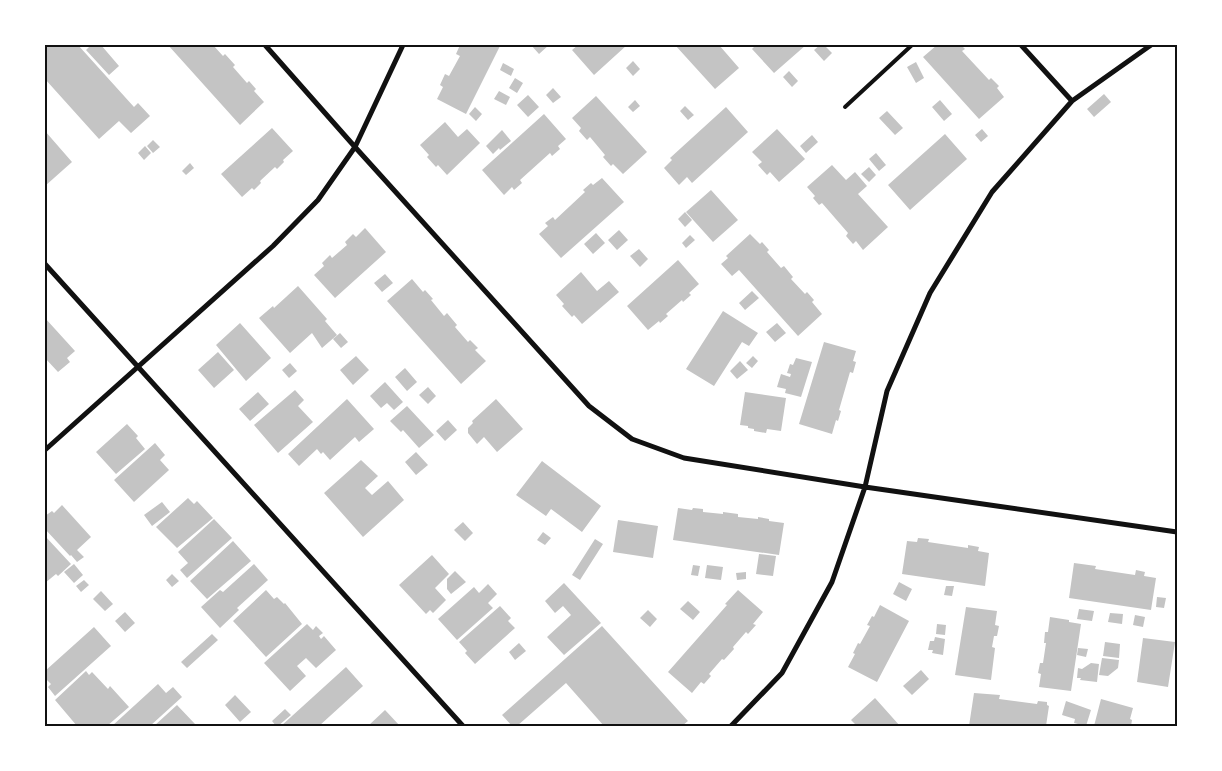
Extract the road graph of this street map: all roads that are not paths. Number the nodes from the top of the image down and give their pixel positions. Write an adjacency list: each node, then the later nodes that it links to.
1 (265, 45): 8 (street)
2 (403, 45): 8 (street)
3 (912, 45): 7 (lane)
4 (1021, 45): 6 (street)
5 (1151, 45): 6 (street)
6 (1072, 101): 12 (street)
7 (844, 107)
8 (355, 147): 10 (street); 12 (street)
9 (45, 264): 10 (street)
10 (137, 367): 11 (street); 14 (street)
11 (45, 450)
12 (865, 487): 13 (street); 15 (street)
13 (1177, 532)
14 (462, 726)
15 (731, 726)

